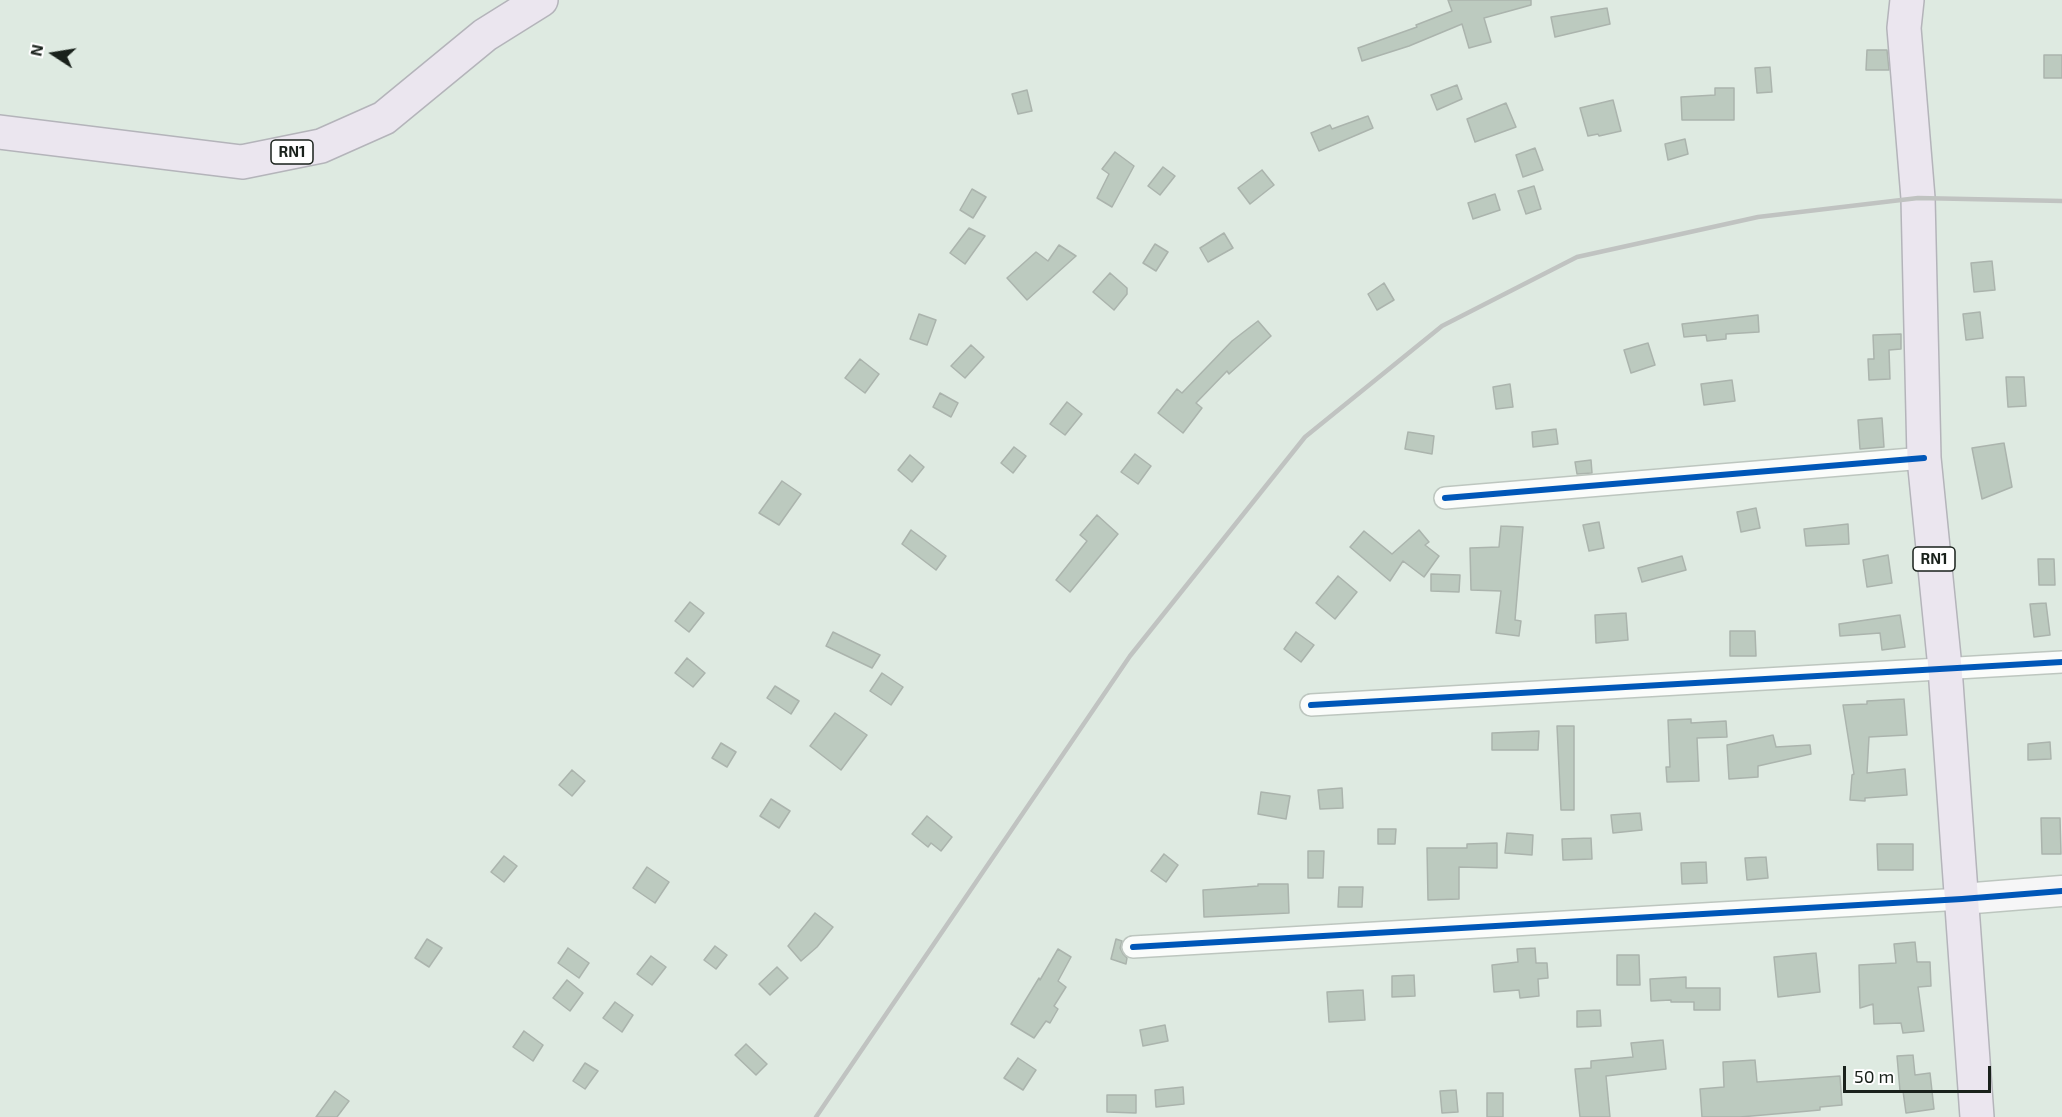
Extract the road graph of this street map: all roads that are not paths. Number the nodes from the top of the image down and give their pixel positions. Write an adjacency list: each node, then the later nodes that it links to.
1 (541, 0): 3 (highway, RN1)
2 (1907, 0): 4 (highway, RN1)
3 (0, 132)
4 (1924, 458): 5 (street); 7 (highway, RN1)
5 (1445, 498)
6 (2062, 662): 7 (street)
7 (1945, 668): 8 (street); 10 (highway, RN1)
8 (1311, 705)
9 (2062, 891): 10 (street)
10 (1962, 899): 11 (street); 12 (highway, RN1)
11 (1133, 947)
12 (1977, 1117)

